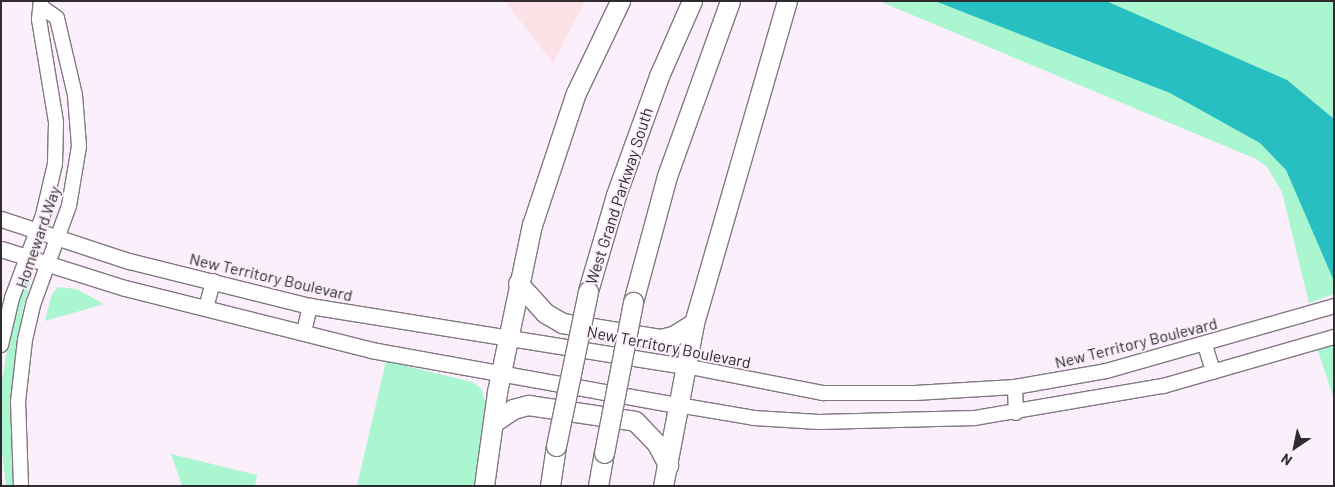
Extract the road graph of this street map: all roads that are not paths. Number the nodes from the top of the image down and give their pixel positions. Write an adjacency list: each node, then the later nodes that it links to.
1 (620, 1): 15 (highway)
2 (692, 1): 35 (highway, West Grand Parkway South, bridge)
3 (730, 1): 36 (highway, bridge)
4 (787, 1): 19 (highway)
5 (41, 4): 6 (street, Homeward Way); 7 (street, Homeward Way)
6 (72, 82): 7 (street); 10 (street, Homeward Way)
7 (50, 86): 9 (street, Homeward Way)
8 (1, 220): 9 (main road, New Territory Boulevard)
9 (38, 231): 10 (main road, New Territory Boulevard); 12 (street, Homeward Way)
10 (58, 239): 13 (street, Homeward Way); 14 (main road, New Territory Boulevard)
11 (1, 249): 12 (main road)
12 (28, 258): 13 (main road); 23 (street, Homeward Way)
13 (48, 263): 18 (main road); 33 (street, Homeward Way)
14 (213, 281): 16 (main road, New Territory Boulevard); 18 (street)
15 (518, 283): 19 (highway); 21 (highway)
16 (310, 306): 20 (street); 21 (main road, New Territory Boulevard)
17 (1334, 306): 24 (street, New Territory Boulevard)
18 (206, 308): 20 (main road)
19 (694, 323): 25 (highway)
20 (304, 332): 27 (main road)
21 (509, 335): 25 (main road, New Territory Boulevard); 27 (highway)
22 (1334, 337): 26 (street)
23 (1, 345)
24 (1205, 345): 26 (street); 28 (street, New Territory Boulevard)
25 (685, 366): 28 (street, New Territory Boulevard); 29 (highway)
26 (1213, 372): 30 (street)
27 (501, 376): 29 (main road); 31 (highway)
28 (1015, 387): 30 (street)
29 (678, 406): 30 (street); 32 (highway)
30 (1016, 413)
31 (494, 422): 32 (highway); 34 (highway)
32 (668, 464): 37 (highway)
33 (21, 486)
34 (484, 486)
35 (550, 486)
36 (598, 486)
37 (663, 486)

